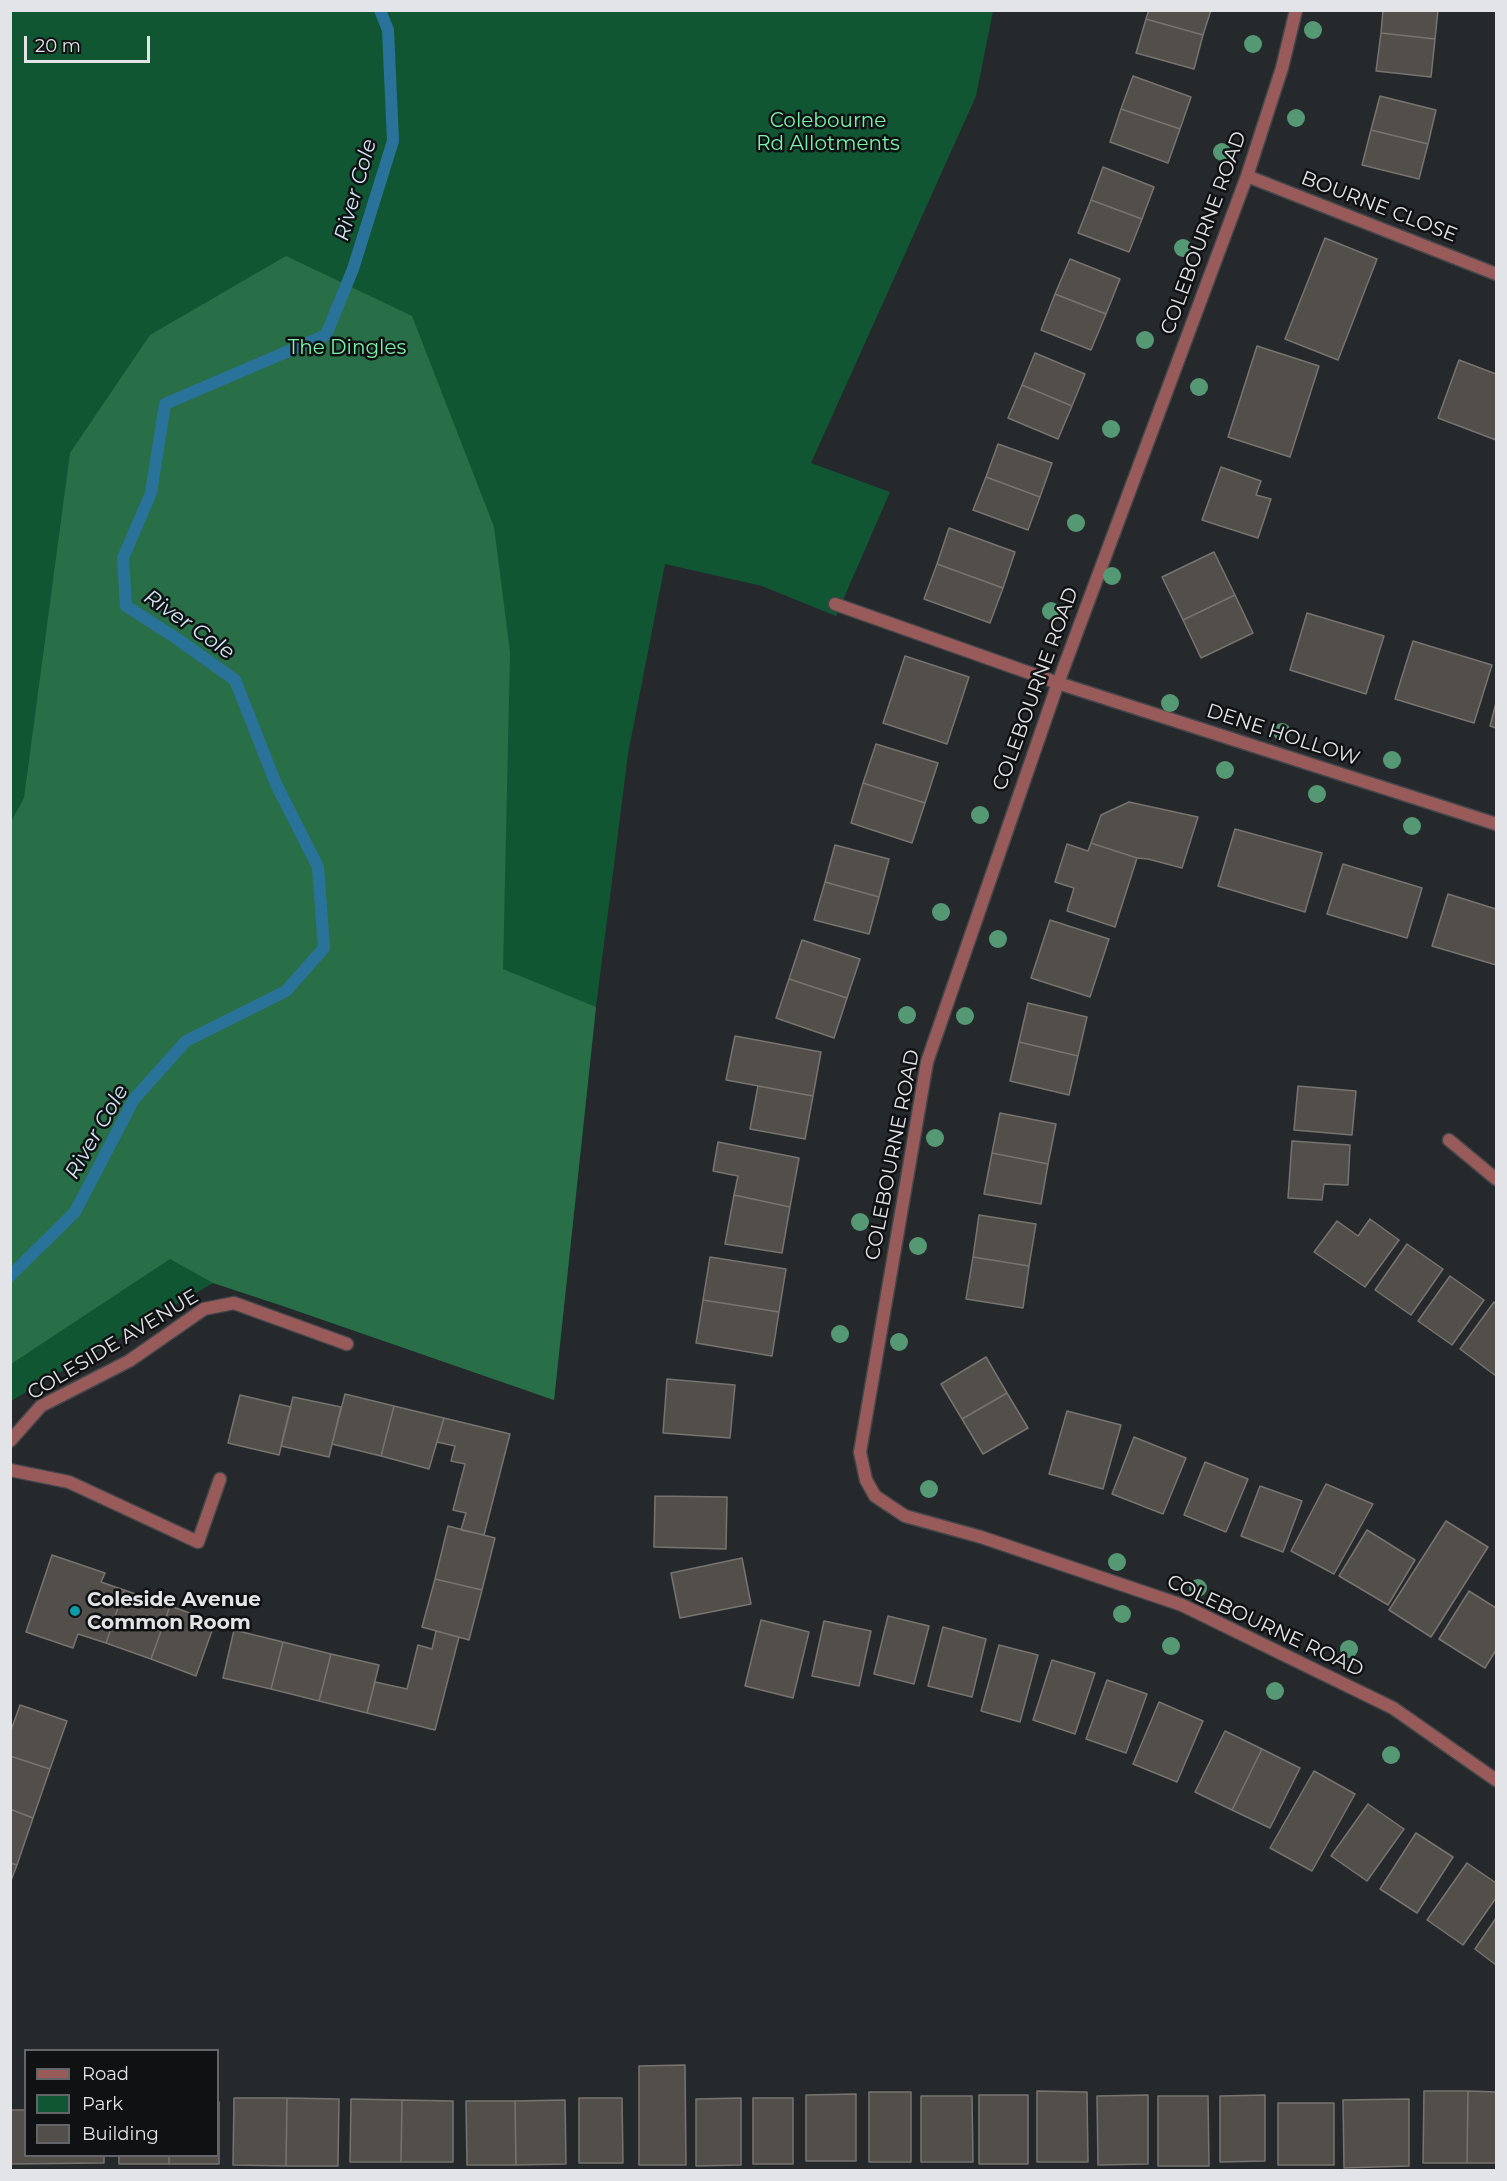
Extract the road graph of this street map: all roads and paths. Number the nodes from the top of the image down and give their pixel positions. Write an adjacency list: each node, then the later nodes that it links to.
1 (1296, 10): 2 (street, COLEBOURNE ROAD)
2 (1247, 176): 3 (street, BOURNE CLOSE); 5 (street, COLEBOURNE ROAD)
3 (1497, 274)
4 (835, 604): 5 (street, DENE HOLLOW)
5 (1058, 683): 6 (street, DENE HOLLOW); 13 (street, COLEBOURNE ROAD)
6 (1497, 824)
7 (1449, 1140): 8 (street)
8 (1497, 1179)
9 (347, 1344): 10 (street, COLESIDE AVENUE)
10 (10, 1440)
11 (10, 1470): 12 (street)
12 (220, 1479)
13 (1497, 1780)

